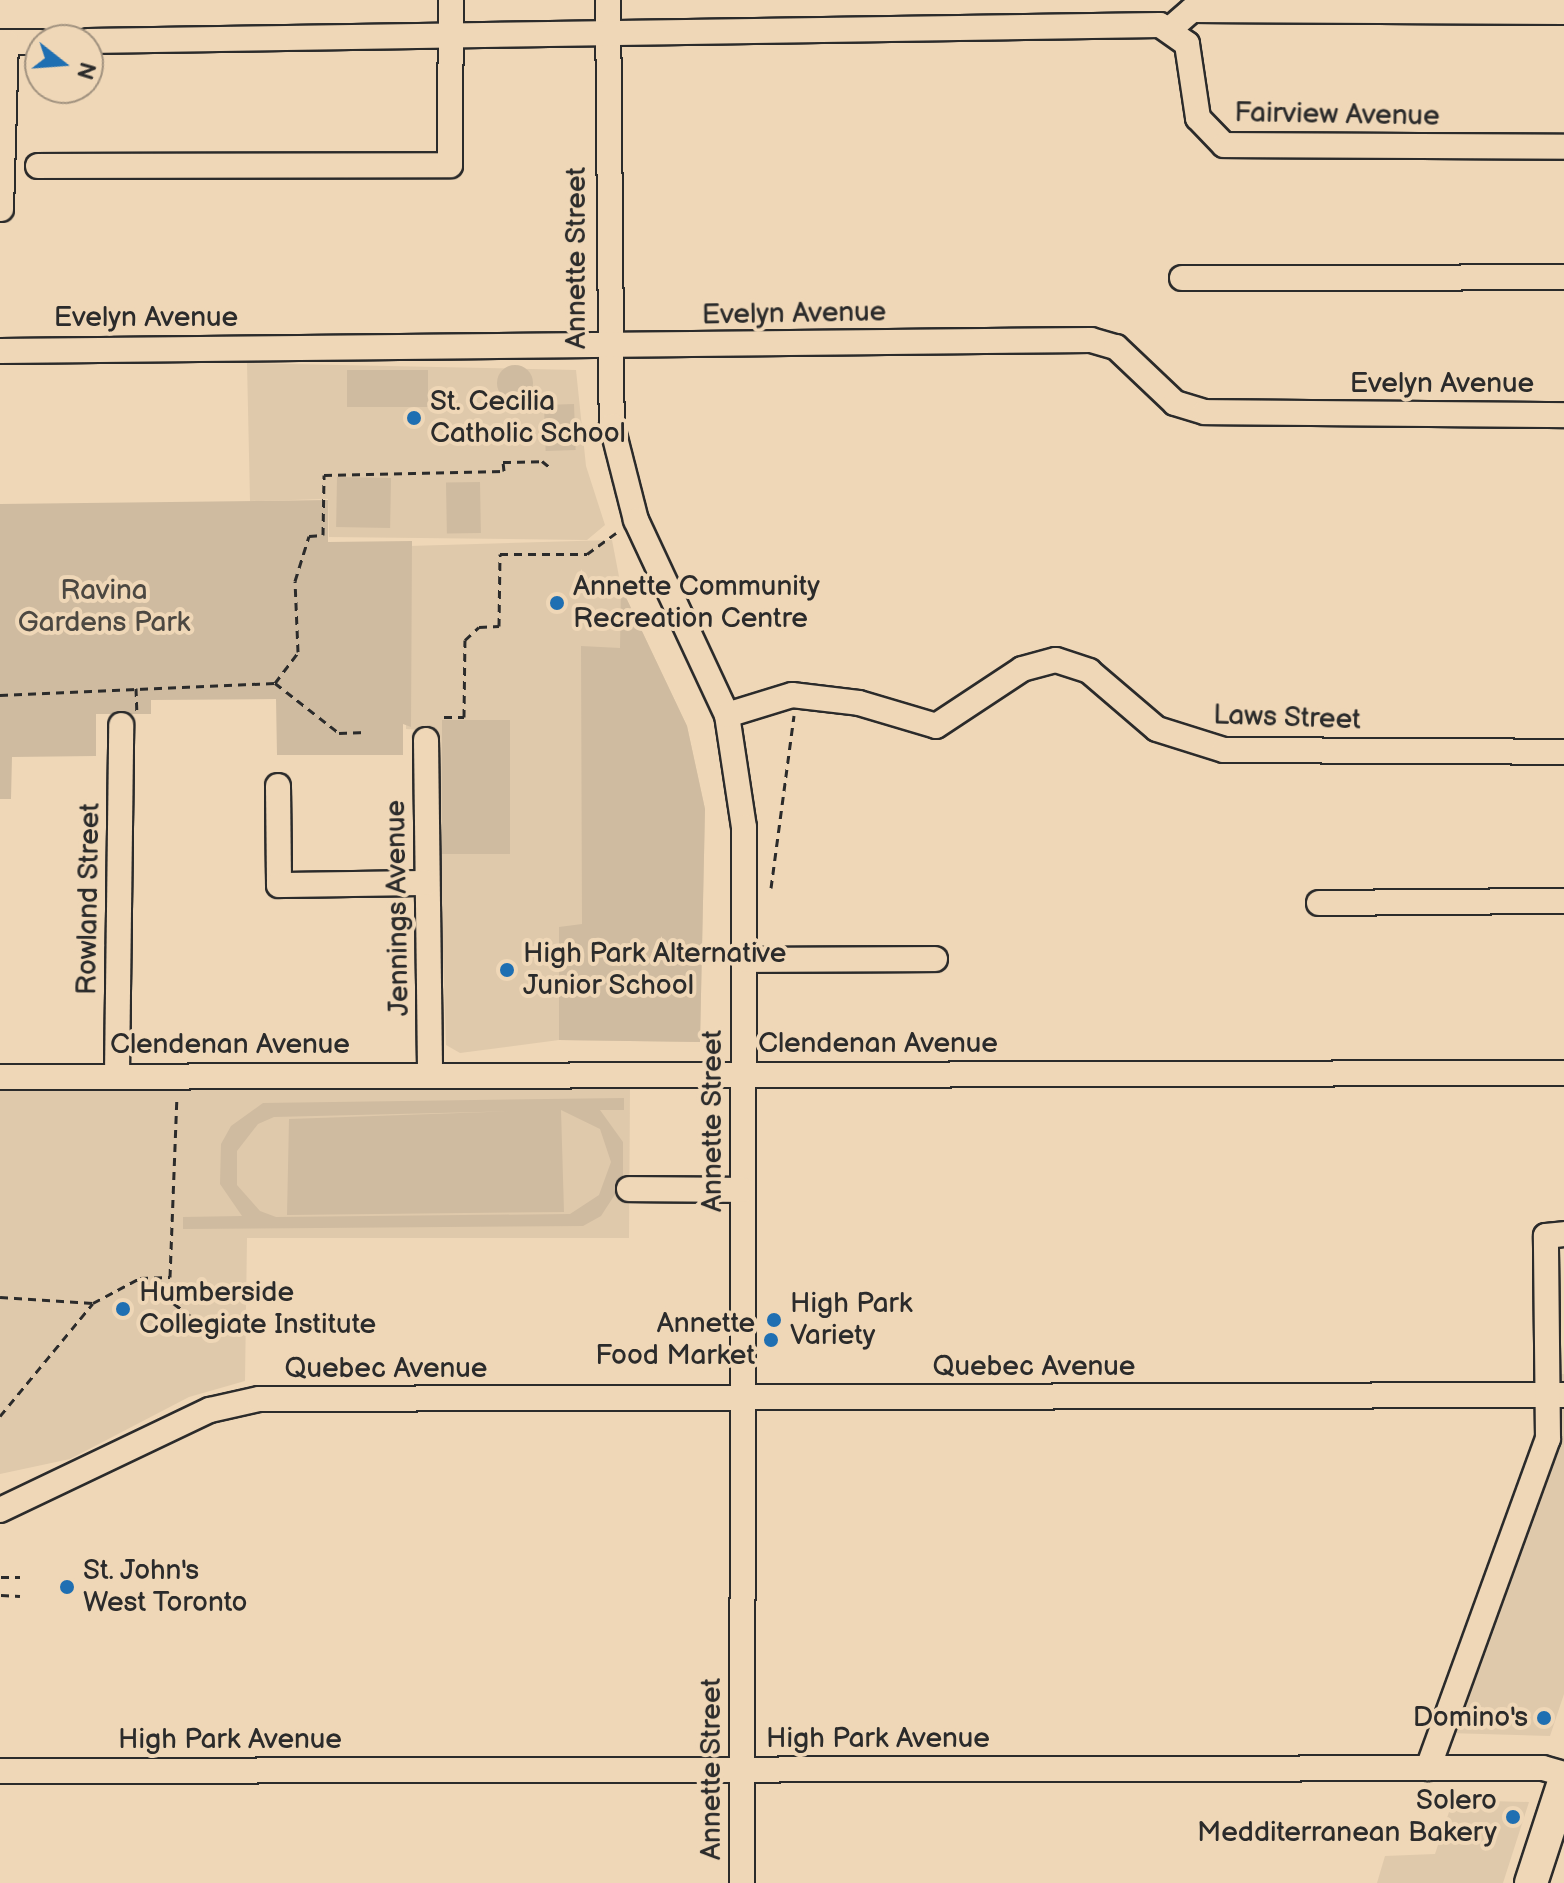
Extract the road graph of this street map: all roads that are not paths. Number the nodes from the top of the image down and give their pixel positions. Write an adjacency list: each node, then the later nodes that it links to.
1 (451, 0): 6 (street)
2 (608, 0): 5 (street, Annette Street)
3 (1564, 12): 4 (street)
4 (1170, 29): 5 (street); 10 (street, Fairview Avenue)
5 (608, 33): 6 (street); 15 (street, Annette Street)
6 (451, 38): 7 (street); 11 (street)
7 (104, 41)
8 (3, 42): 9 (street); 12 (street)
9 (24, 42)
10 (1564, 147)
11 (38, 166)
12 (1, 209)
13 (1564, 277): 14 (street)
14 (1182, 278)
15 (607, 345): 16 (street, Evelyn Avenue); 17 (street, Evelyn Avenue); 18 (street, Annette Street)
16 (0, 351)
17 (1564, 415)
18 (727, 715): 21 (street, Laws Street); 27 (street, Annette Street)
19 (129, 721): 29 (street, Rowland Street)
20 (426, 740): 23 (street, Jennings Avenue)
21 (1564, 752)
22 (278, 786): 23 (street)
23 (427, 883): 31 (street, Jennings Avenue)
24 (1564, 901): 25 (street)
25 (1319, 903)
26 (935, 959): 27 (street)
27 (745, 960): 30 (street, Annette Street)
28 (1564, 1073): 30 (street, Clendenan Avenue)
29 (117, 1074): 31 (street, Clendenan Avenue); 32 (street, Clendenan Avenue)
30 (744, 1074): 31 (street, Clendenan Avenue); 34 (street, Annette Street)
31 (430, 1075)
32 (0, 1077)
33 (629, 1189): 34 (street)
34 (743, 1190): 37 (street, Annette Street)
35 (1564, 1234): 36 (street)
36 (1557, 1395): 37 (street, Quebec Avenue); 39 (street)
37 (743, 1399): 38 (street, Quebec Avenue); 40 (street, Annette Street)
38 (0, 1510)
39 (1428, 1768): 40 (street, High Park Avenue); 42 (street, High Park Avenue)
40 (741, 1770): 41 (street, High Park Avenue); 44 (street, Annette Street)
41 (0, 1771)
42 (1564, 1774)
43 (1564, 1782): 45 (main road)
44 (742, 1883)
45 (1531, 1883)

